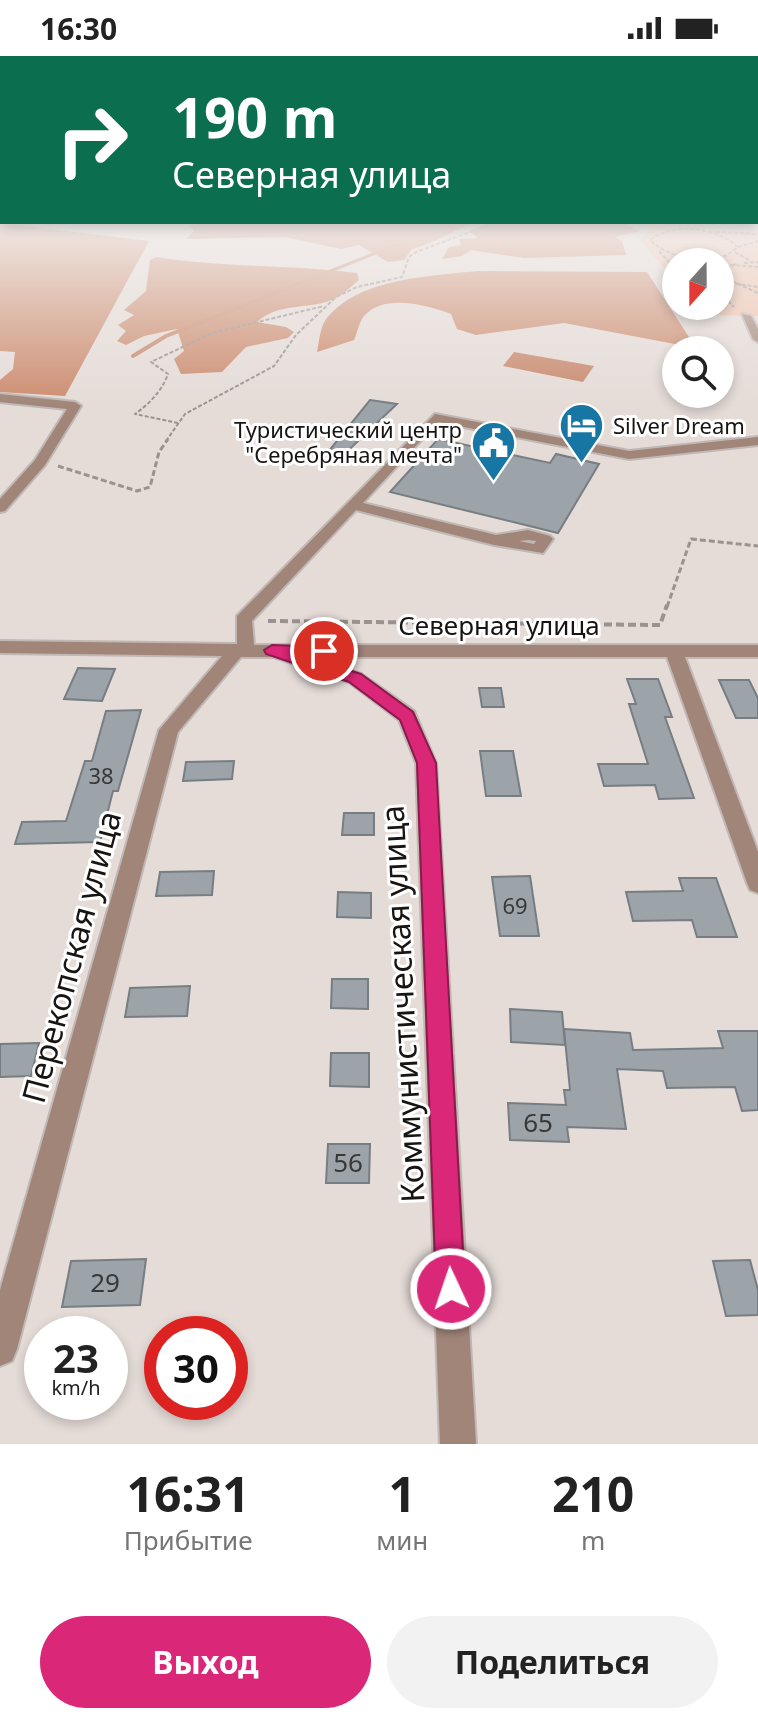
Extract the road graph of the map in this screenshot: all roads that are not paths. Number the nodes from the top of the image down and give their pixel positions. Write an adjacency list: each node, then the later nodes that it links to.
1 (746, 316): 2 (street)
2 (758, 339)
3 (0, 398): 6 (street)
4 (758, 441): 5 (street)
5 (353, 505): 7 (street); 9 (street)
6 (0, 508)
7 (494, 540)
8 (0, 647): 9 (street, Северная улица)
9 (251, 651): 11 (street, Северная улица); 13 (street, Перекопская улица); 14 (street, Коммунистическая улица)
10 (758, 651): 11 (street, Северная улица)
11 (674, 652): 12 (street)
12 (758, 883)
13 (0, 1349)
14 (458, 1444)

